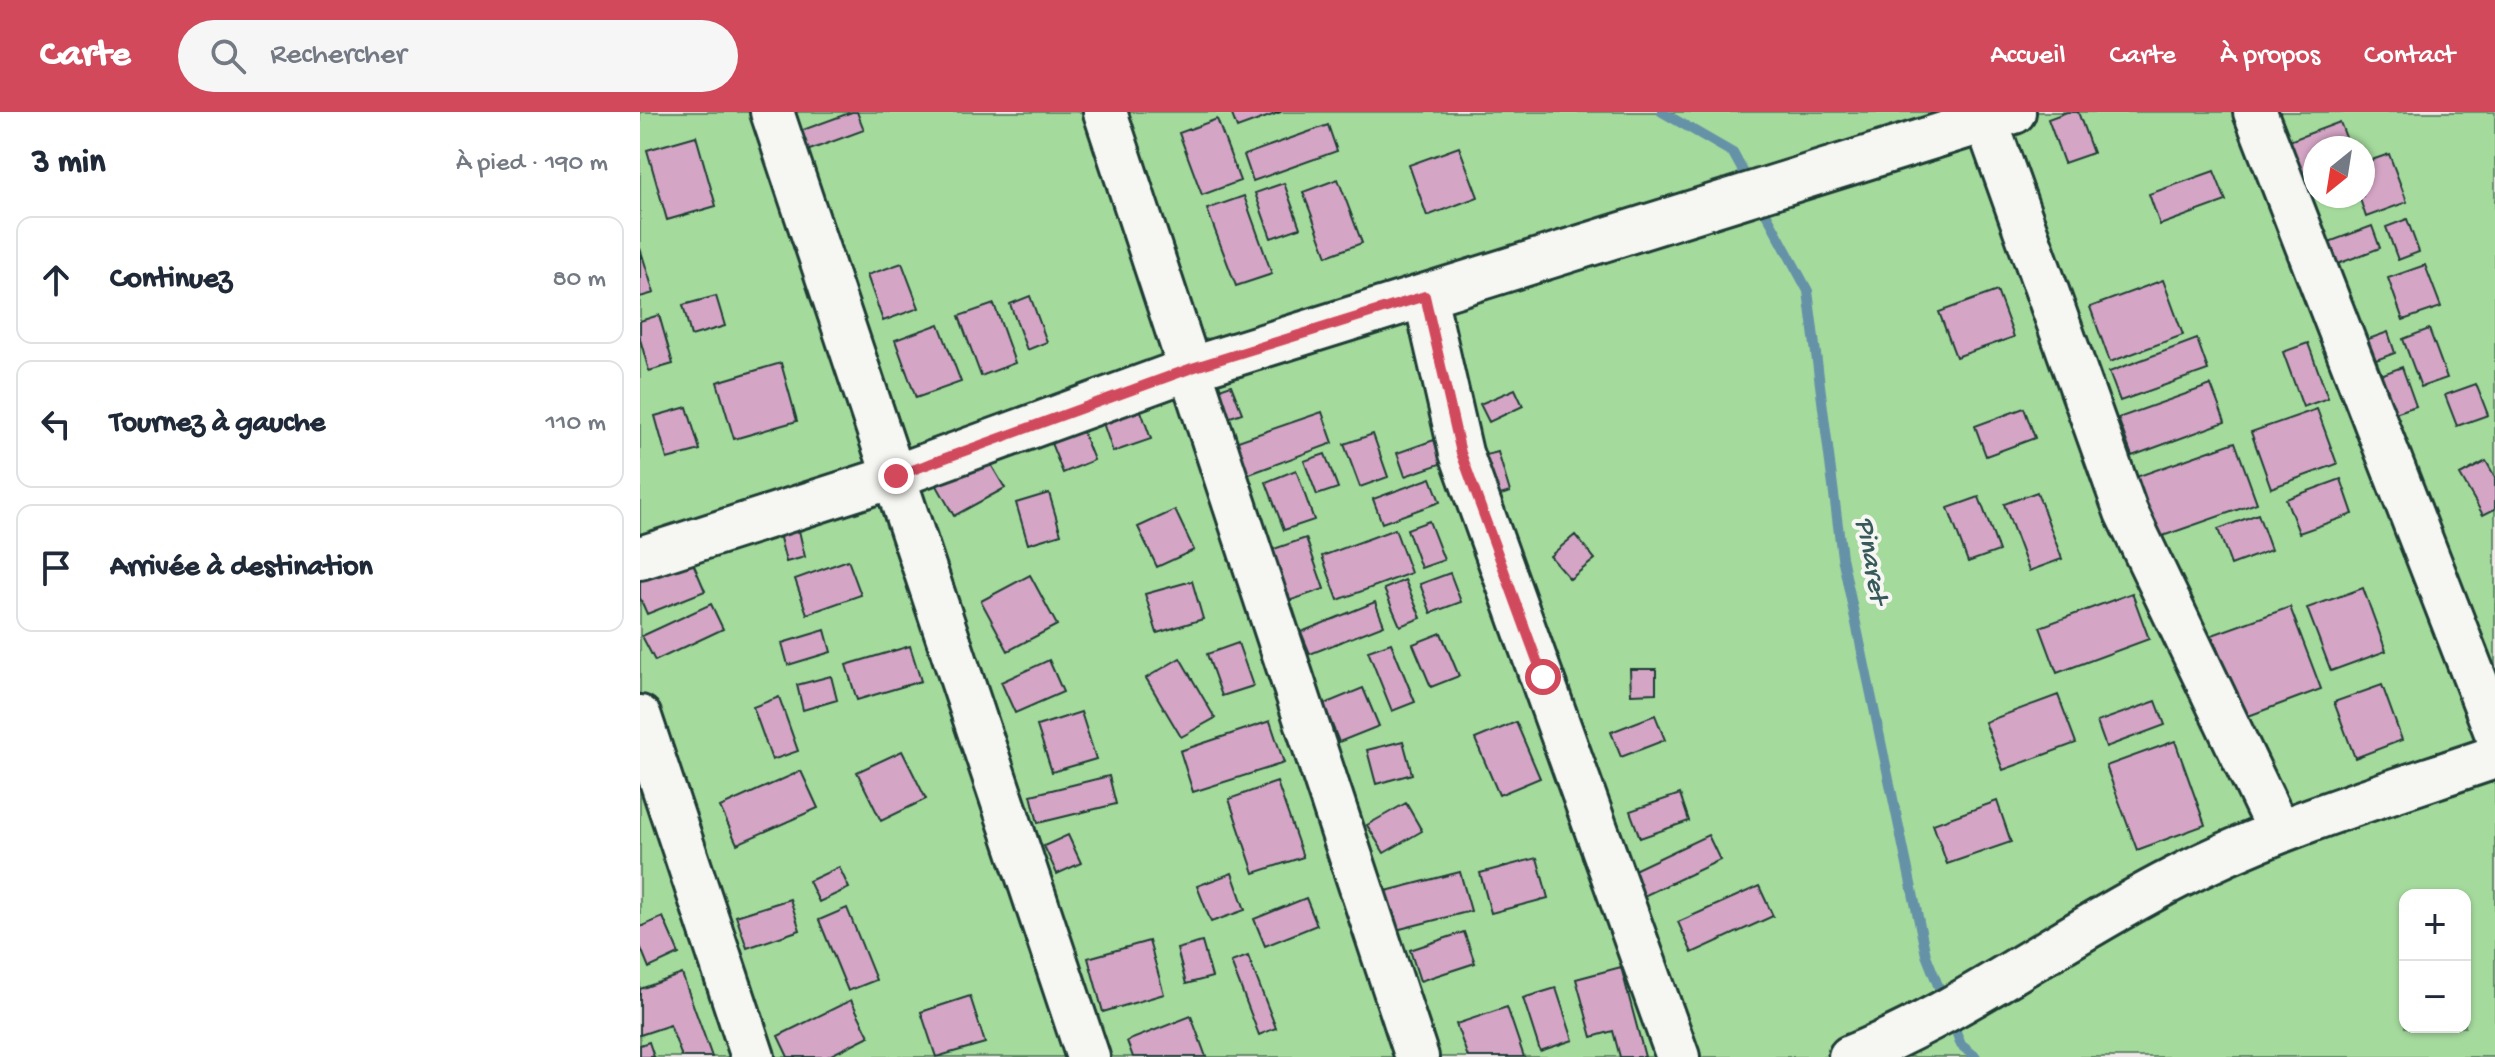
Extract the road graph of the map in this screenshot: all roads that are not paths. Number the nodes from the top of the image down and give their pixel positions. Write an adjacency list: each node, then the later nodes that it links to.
1 (772, 112): 7 (street)
2 (1105, 112): 6 (street)
3 (2255, 112): 10 (street)
4 (1994, 115): 5 (street); 12 (street)
5 (1425, 296): 6 (street); 16 (street)
6 (1192, 368): 7 (street); 15 (street)
7 (896, 476): 8 (street); 14 (street)
8 (640, 558)
9 (640, 717): 13 (street)
10 (2495, 730)
11 (2495, 757): 12 (street)
12 (2278, 830): 17 (street)
13 (753, 1057)
14 (1088, 1057)
15 (1417, 1057)
16 (1678, 1057)
17 (1850, 1057)

